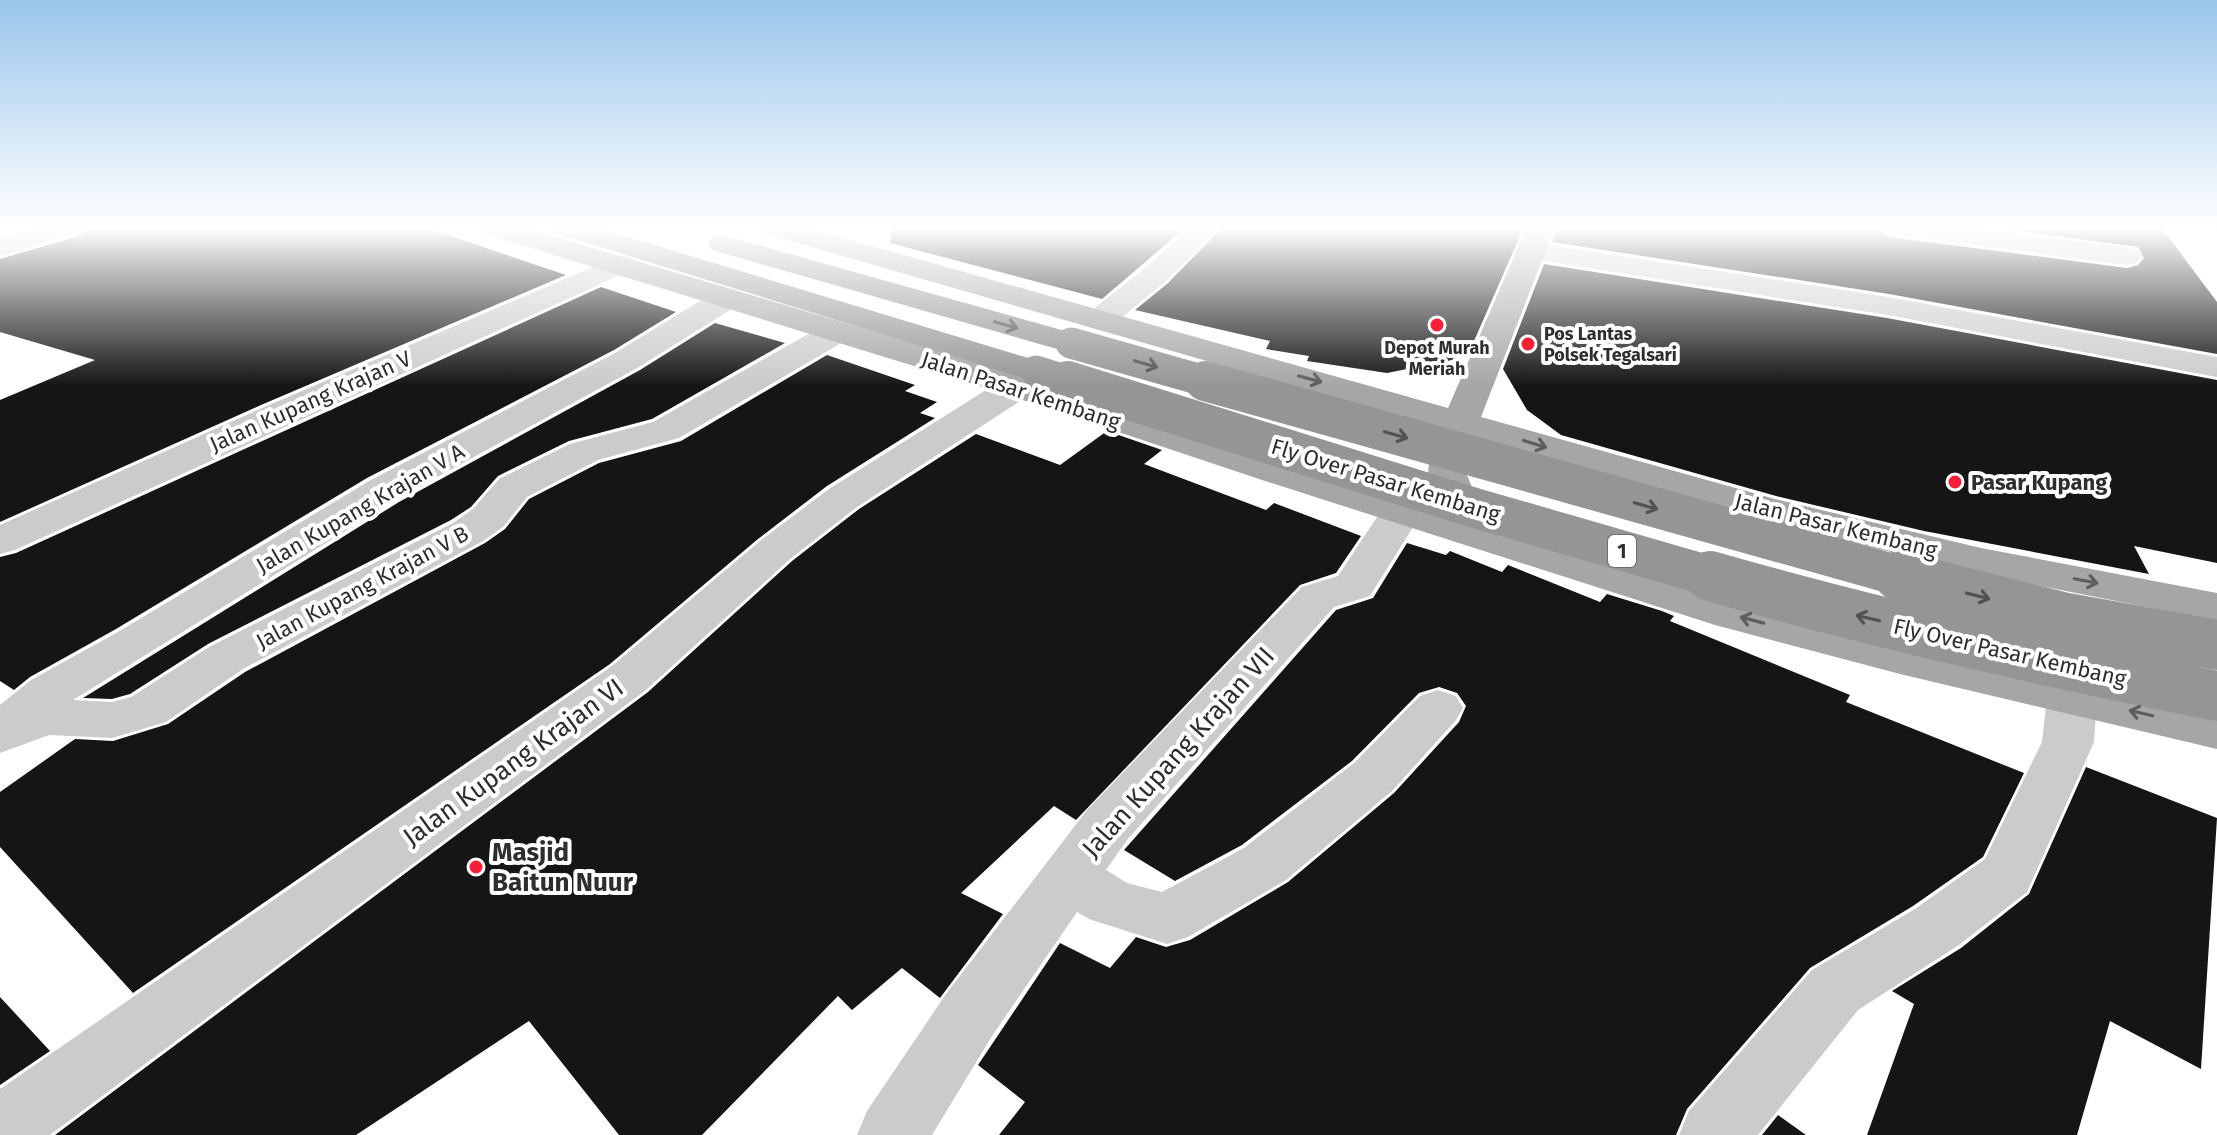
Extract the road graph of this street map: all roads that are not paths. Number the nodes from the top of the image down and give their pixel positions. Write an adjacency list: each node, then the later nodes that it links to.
1 (585, 280): 18 (street, Jalan Kupang Krajan V)
2 (671, 280): 9 (main road, Jalan Pasar Kembang)
3 (737, 280): 22 (highway, Fly Over Pasar Kembang / 1, one-way to 3, bridge)
4 (849, 280): 21 (highway, Fly Over Pasar Kembang / 1, one-way to 21, bridge)
5 (962, 280): 10 (main road, Jalan Pasar Kembang)
6 (1149, 280): 10 (street)
7 (1518, 280): 15 (main road)
8 (1751, 280): 13 (street)
9 (727, 298): 11 (main road, Jalan Pasar Kembang); 26 (street, Jalan Kupang Krajan V A)
10 (1099, 320): 12 (main road, Jalan Pasar Kembang)
11 (836, 332): 14 (main road, Jalan Pasar Kembang); 26 (street, Jalan Kupang Krajan V B)
12 (1235, 358): 15 (main road, Jalan Pasar Kembang, one-way to 15); 16 (main road)
13 (2217, 367)
14 (1018, 386): 16 (main road, Jalan Pasar Kembang); 28 (street, Jalan Kupang Krajan VI)
15 (1460, 422): 19 (main road, Jalan Pasar Kembang); 20 (main road, Jalan Pasar Kembang, one-way to 20)
16 (1153, 432): 17 (main road, Jalan Pasar Kembang)
17 (1402, 511): 19 (main road, Jalan Pasar Kembang); 27 (street, Jalan Kupang Krajan VII)
18 (0, 541)
19 (1548, 558): 23 (main road, Jalan Pasar Kembang, one-way to 19)
20 (2217, 607)
21 (2217, 645)
22 (2217, 696)
23 (2072, 697): 25 (main road, Jalan Pasar Kembang, one-way to 23); 30 (street)
24 (1438, 708): 27 (street)
25 (2217, 731)
26 (2, 734)
27 (1069, 877): 29 (street, Jalan Kupang Krajan VII)
28 (0, 1130)
29 (892, 1135)
30 (1714, 1135)

